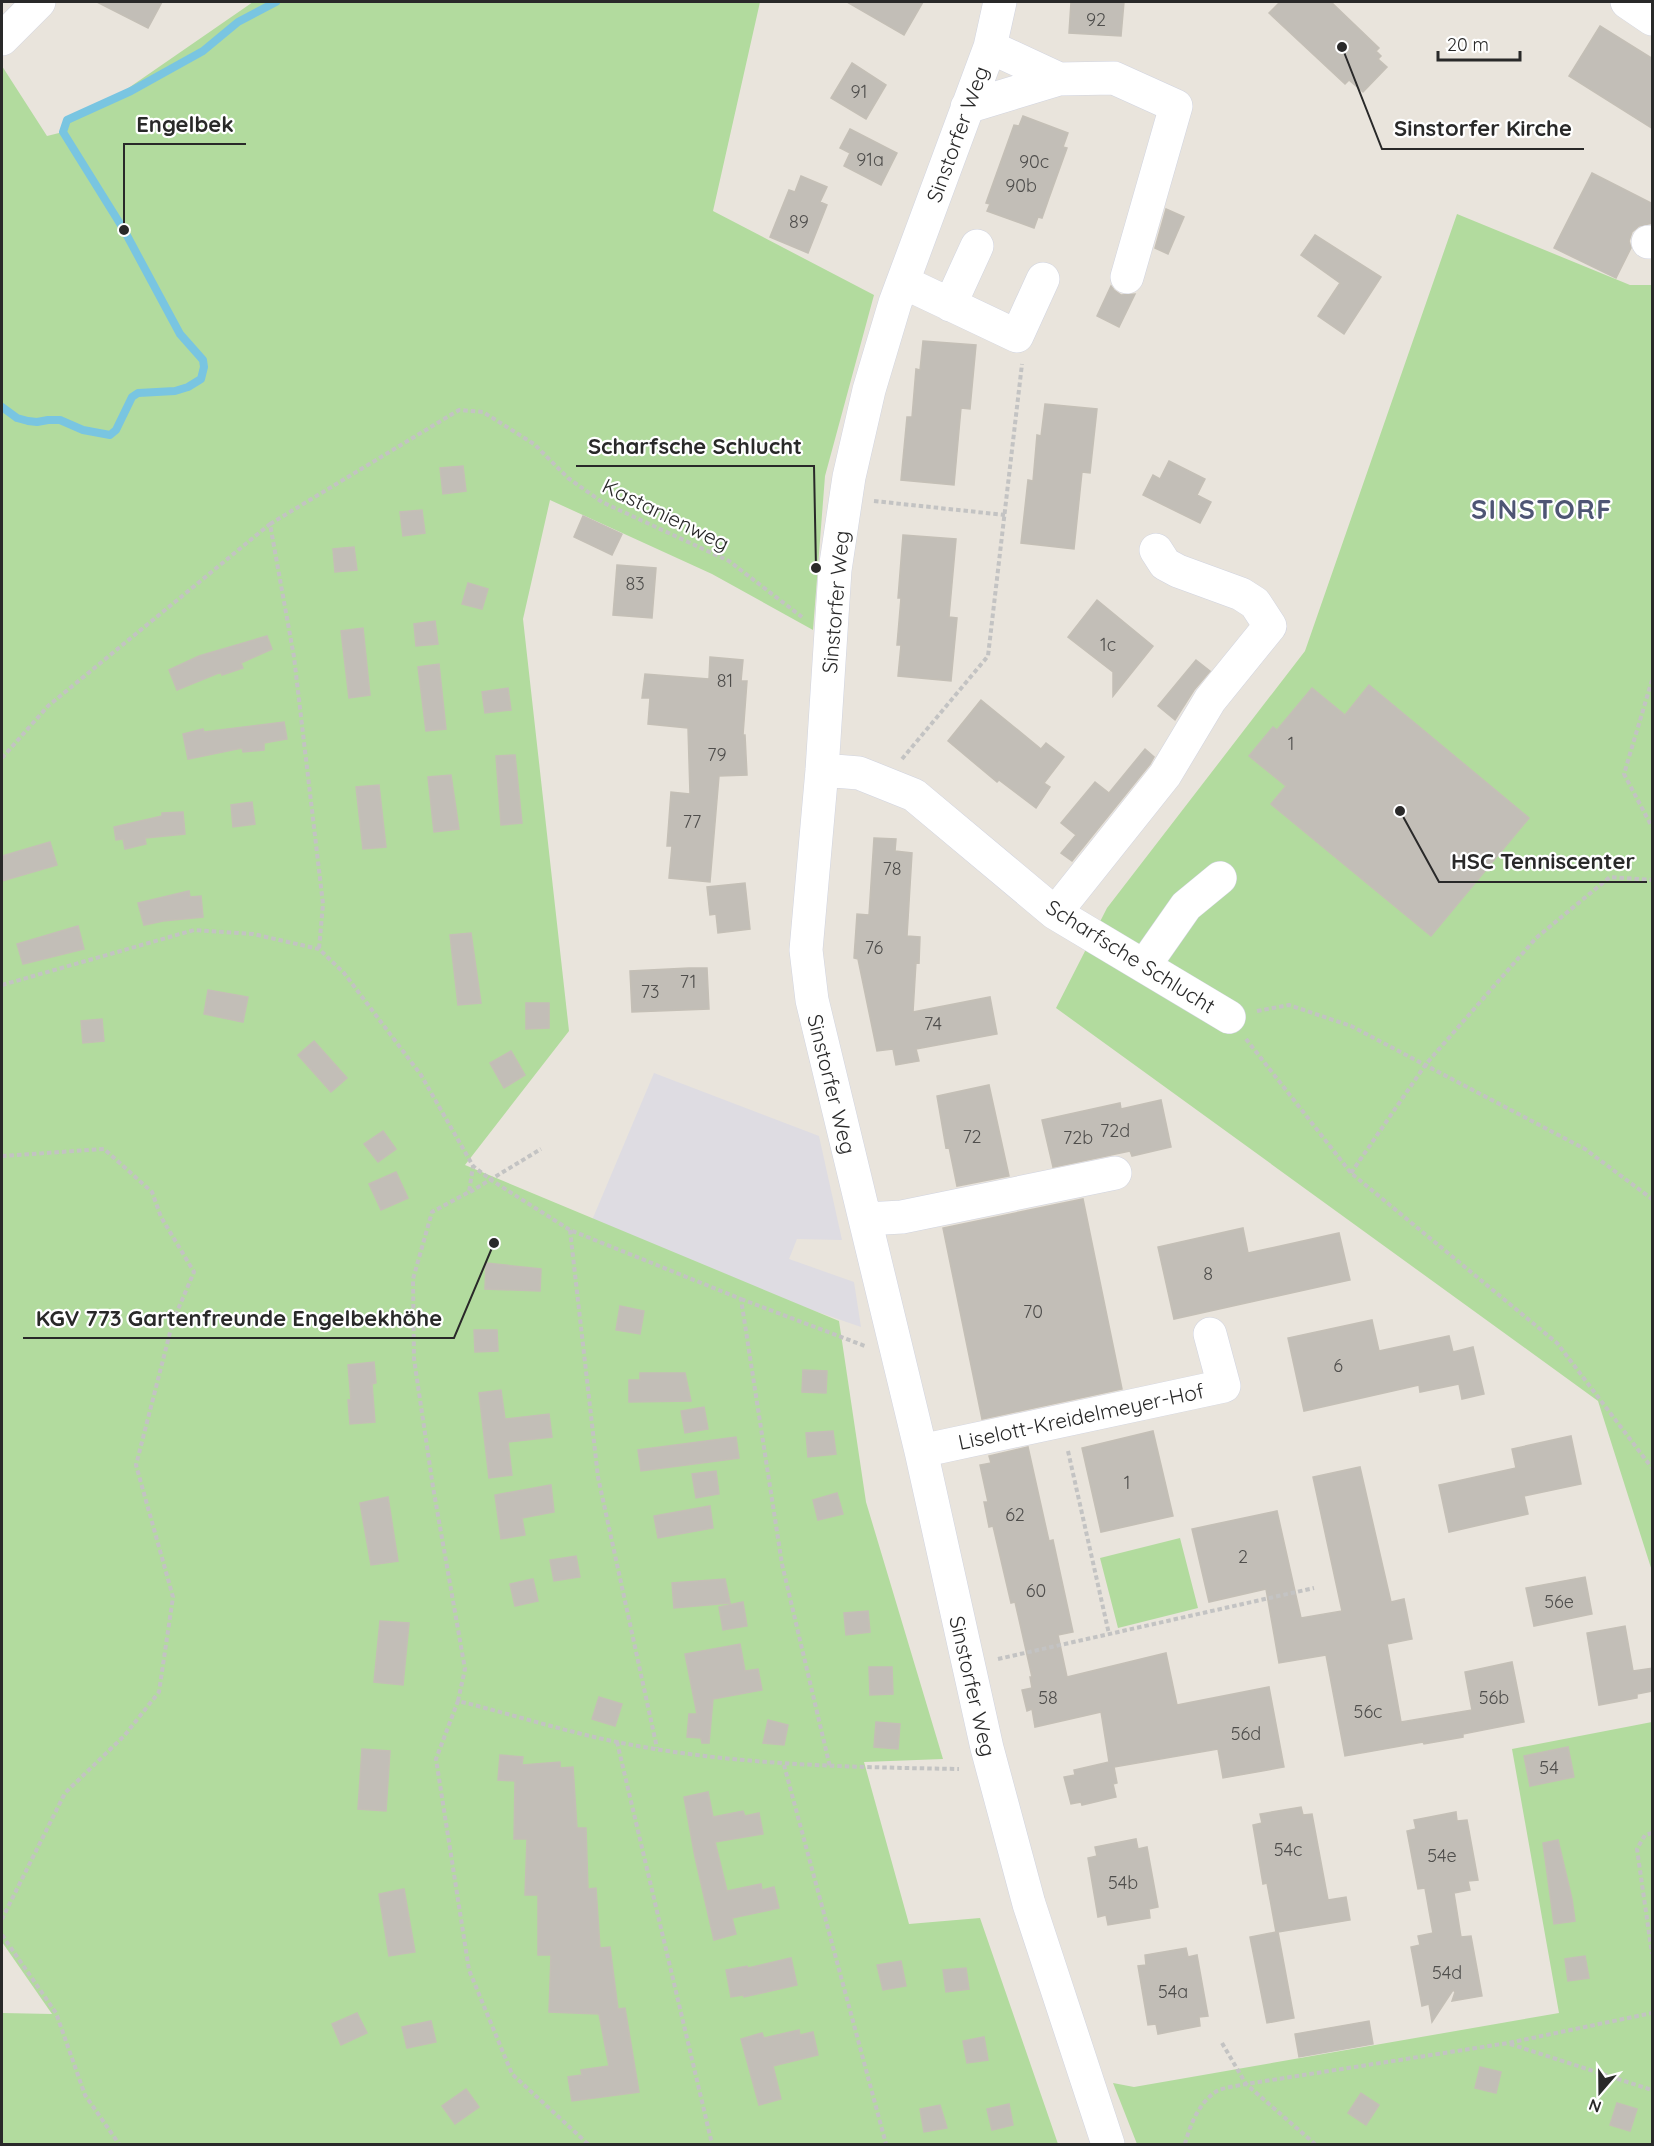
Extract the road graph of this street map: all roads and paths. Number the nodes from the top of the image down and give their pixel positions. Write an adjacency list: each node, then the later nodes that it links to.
1 (39, 2): 5 (street)
2 (1000, 2): 6 (street, Sinstorfer Weg)
3 (1627, 2): 4 (street)
4 (1653, 19)
5 (2, 39)
6 (990, 47): 7 (street); 8 (street, Sinstorfer Weg)
7 (1059, 79): 8 (street); 10 (street)
8 (967, 107): 12 (street, Sinstorfer Weg)
9 (977, 246): 13 (street)
10 (1127, 277)
11 (1043, 279): 13 (street)
12 (903, 282): 13 (street); 15 (street, Sinstorfer Weg)
13 (950, 304)
14 (1022, 362): 16 (path)
15 (846, 498): 16 (path); 19 (street, Sinstorfer Weg)
16 (1005, 515): 23 (path)
17 (270, 524): 19 (path, Kastanienweg); 21 (path, Kastanienweg); 28 (path)
18 (1156, 550): 27 (street)
19 (831, 639): 22 (street, Sinstorfer Weg)
20 (1653, 680): 24 (path)
21 (2, 758)
22 (822, 770): 23 (street, Scharfsche Schlucht); 41 (street, Sinstorfer Weg)
23 (883, 783): 27 (street, Scharfsche Schlucht)
24 (1653, 827)
25 (1220, 878): 29 (street)
26 (1653, 880): 32 (path)
27 (1055, 913): 29 (street, Scharfsche Schlucht)
28 (319, 949): 30 (path); 35 (path)
29 (1144, 966): 31 (street, Scharfsche Schlucht)
30 (2, 985)
31 (1228, 1017): 32 (path); 37 (path)
32 (1426, 1064): 37 (path); 40 (path)
33 (541, 1149): 38 (path)
34 (2, 1156): 59 (path)
35 (473, 1166): 38 (path); 39 (path)
36 (1115, 1173): 41 (street)
37 (1351, 1173): 48 (path)
38 (492, 1180): 39 (path); 42 (path)
39 (469, 1192): 52 (path)
40 (1653, 1199)
41 (866, 1219): 45 (street, Sinstorfer Weg)
42 (570, 1230): 43 (path); 54 (path)
43 (741, 1299): 45 (path); 56 (path)
44 (1210, 1334): 46 (street, Liselott-Kreidelmeyer-Hof)
45 (899, 1359): 46 (street, Sinstorfer Weg)
46 (921, 1451): 51 (street, Sinstorfer Weg)
47 (1070, 1457): 50 (path)
48 (1653, 1468)
49 (1314, 1588): 50 (path)
50 (1109, 1634): 51 (path)
51 (968, 1665): 71 (street, Sinstorfer Weg)
52 (458, 1701): 53 (path); 68 (path)
53 (617, 1742): 54 (path); 69 (path)
54 (657, 1748): 55 (path)
55 (784, 1765): 56 (path); 70 (path)
56 (830, 1767): 57 (path)
57 (958, 1769)
58 (1653, 1833): 61 (path)
59 (2, 1919)
60 (2, 1935): 67 (path)
61 (1653, 1953)
62 (1653, 2013): 64 (path)
63 (1222, 2043): 65 (path)
64 (1508, 2043): 65 (path); 66 (path)
65 (1246, 2084): 72 (path); 73 (path)
66 (1653, 2090)
67 (119, 2145)
68 (588, 2145)
69 (712, 2145)
70 (886, 2145)
71 (1108, 2145)
72 (1185, 2145)
73 (1315, 2145)

